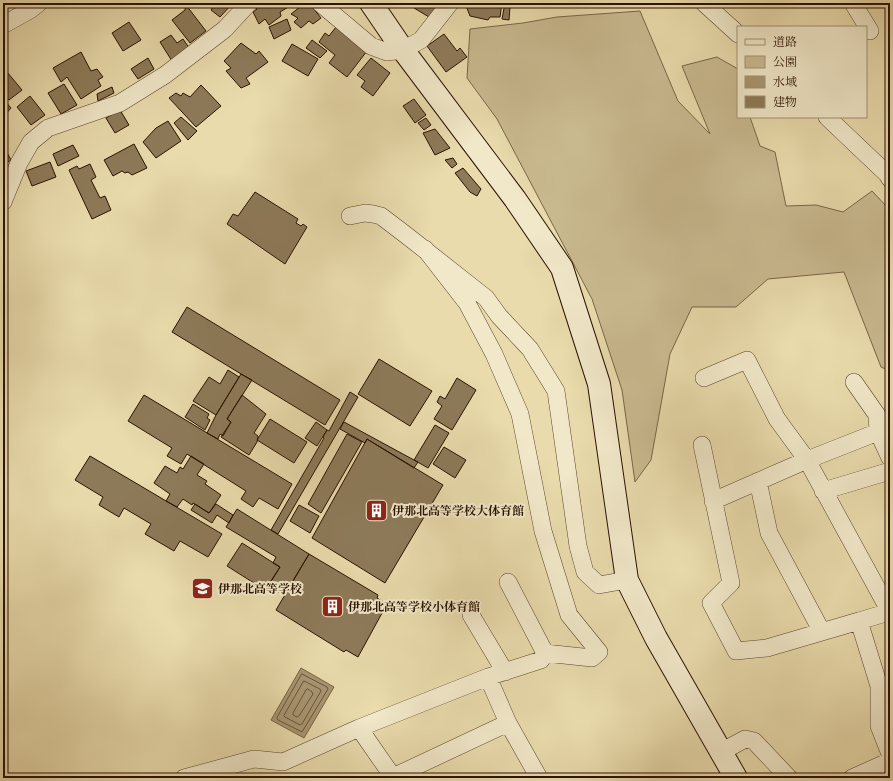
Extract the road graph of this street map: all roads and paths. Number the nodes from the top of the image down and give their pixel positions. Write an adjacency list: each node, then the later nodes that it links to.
1 (38, 3): 8 (street)
2 (248, 3): 14 (street)
3 (320, 3): 11 (street)
4 (372, 3): 11 (street)
5 (450, 3): 11 (street)
6 (704, 3): 10 (street)
7 (854, 3): 9 (street)
8 (3, 25)
9 (870, 31)
10 (737, 33)
11 (403, 50): 27 (street)
12 (828, 118): 13 (street)
13 (890, 179)
14 (3, 202)
15 (350, 216): 16 (street)
16 (425, 249): 27 (street); 33 (street)
17 (704, 378): 22 (street)
18 (854, 382): 19 (street)
19 (878, 432): 21 (street); 22 (street)
20 (702, 445): 26 (street)
21 (890, 458)
22 (807, 460): 24 (street); 25 (street)
23 (890, 471): 25 (street)
24 (758, 481): 26 (street); 32 (street)
25 (823, 491): 29 (street)
26 (713, 501): 32 (street)
27 (627, 580): 38 (street)
28 (508, 582): 33 (street)
29 (890, 612): 31 (street)
30 (471, 615): 34 (street)
31 (858, 620): 32 (street); 39 (street)
32 (822, 632)
33 (545, 653): 34 (street)
34 (505, 672): 35 (street)
35 (488, 677): 36 (street); 37 (street)
36 (508, 723): 37 (street); 42 (street)
37 (359, 728): 41 (street)
38 (721, 752): 43 (street); 44 (street)
39 (890, 754)
40 (890, 761): 45 (street)
41 (184, 778)
42 (539, 778)
43 (736, 778)
44 (789, 778)
45 (852, 778)

